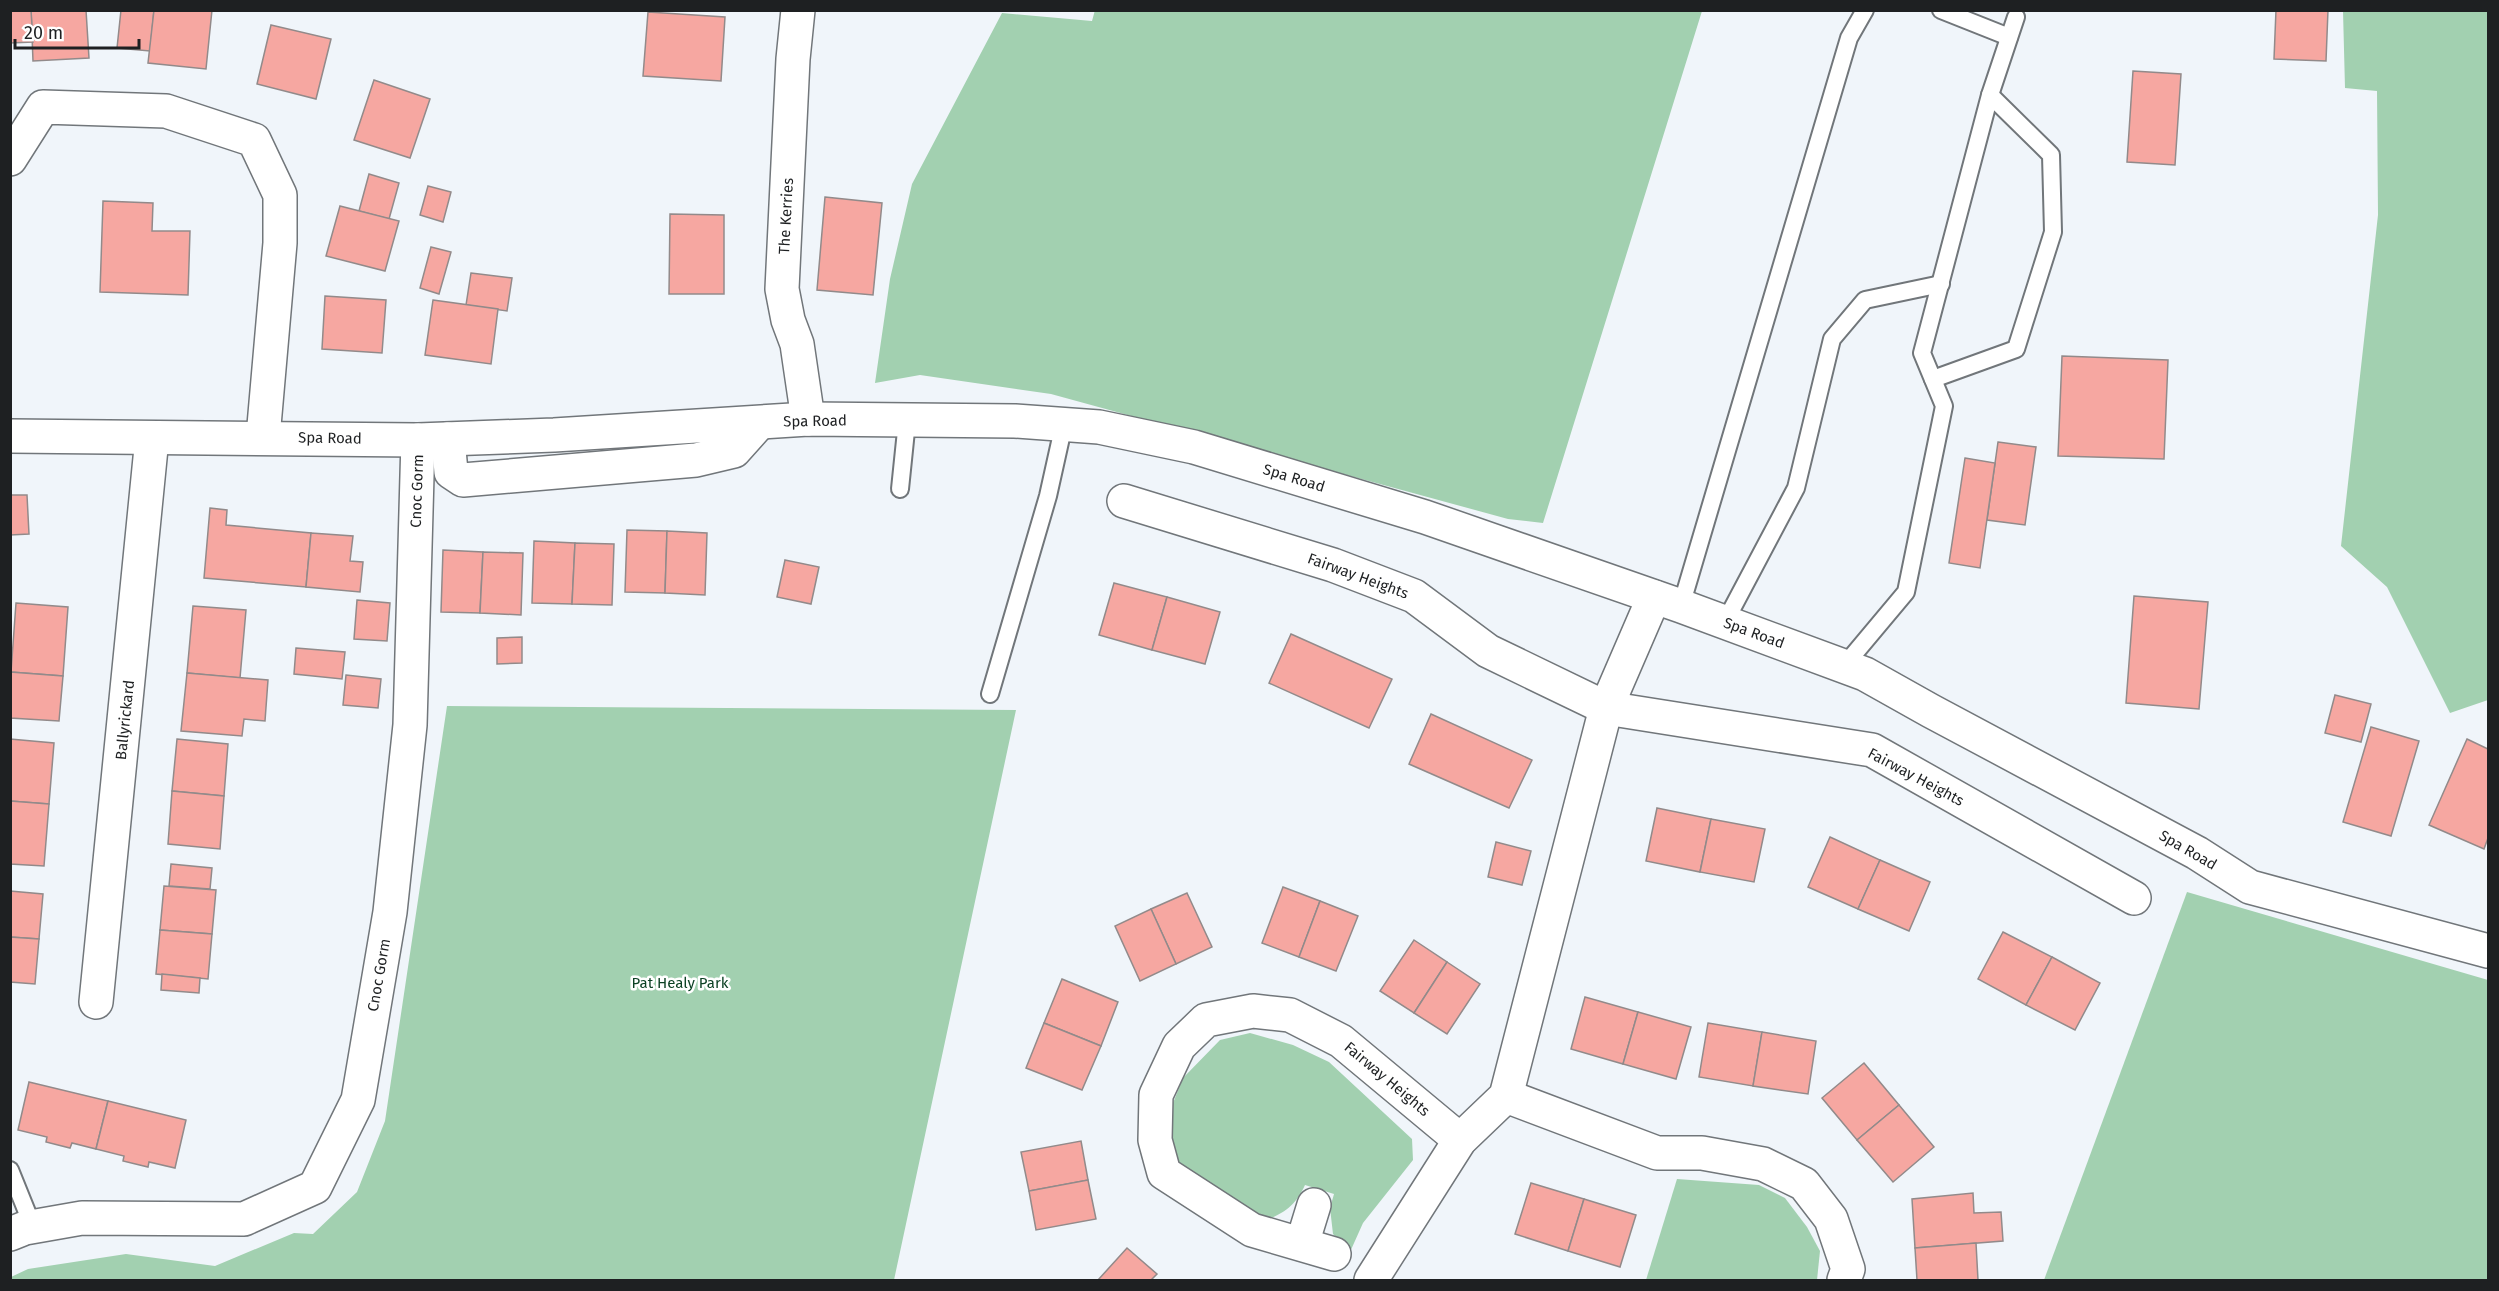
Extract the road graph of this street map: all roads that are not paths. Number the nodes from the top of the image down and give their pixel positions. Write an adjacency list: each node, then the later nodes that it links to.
1 (798, 10): 10 (street, The Kerries)
2 (1865, 10): 19 (lane)
3 (1941, 10): 5 (lane)
4 (2016, 18): 5 (lane)
5 (2009, 38): 6 (lane)
6 (1990, 95): 8 (lane); 9 (lane)
7 (10, 159): 14 (street)
8 (1941, 284): 9 (lane); 20 (lane)
9 (1933, 380): 21 (lane)
10 (808, 419): 11 (street, Spa Road); 16 (street, Spa Road)
11 (907, 421): 12 (street, Spa Road); 17 (lane)
12 (1064, 424): 19 (street, Spa Road); 22 (lane)
13 (10, 436): 15 (street, Spa Road)
14 (263, 437): 15 (street, Spa Road); 16 (street, Spa Road)
15 (152, 438): 26 (street, Ballyrickard)
16 (433, 440): 31 (street, Cnoc Gorm)
17 (900, 489)
18 (1124, 501): 23 (street, Fairway Heights)
19 (1667, 601): 20 (street, Spa Road); 23 (street)
20 (1725, 622): 21 (street, Spa Road)
21 (1844, 666): 25 (street, Spa Road)
22 (990, 694)
23 (1606, 708): 24 (street, Fairway Heights); 27 (street)
24 (2134, 898)
25 (2488, 951)
26 (96, 1002)
27 (1506, 1096): 28 (street); 35 (street)
28 (1461, 1140): 32 (street, Fairway Heights); 34 (street)
29 (10, 1170): 31 (lane)
30 (1314, 1205): 32 (street)
31 (22, 1230)
32 (1302, 1244): 33 (street, Fairway Heights)
33 (1334, 1254)
34 (1371, 1281)
35 (1844, 1281)

